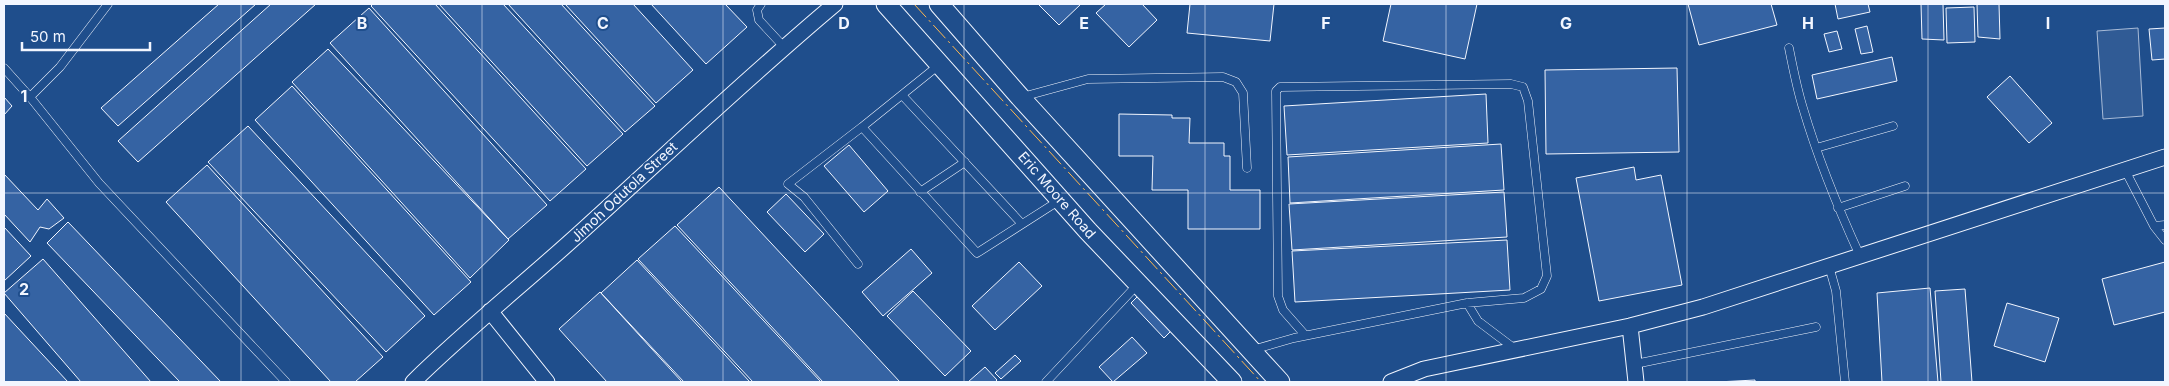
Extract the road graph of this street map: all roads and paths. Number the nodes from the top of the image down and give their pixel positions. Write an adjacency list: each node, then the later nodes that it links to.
1 (108, 4): 11 (lane)
2 (761, 4): 6 (lane)
3 (835, 4): 6 (street, Jimoh Odutola Street)
4 (886, 4): 8 (street, Eric Moore Road)
5 (939, 4): 12 (street)
6 (784, 47): 33 (street, Jimoh Odutola Street)
7 (1789, 48): 15 (lane)
8 (940, 64): 10 (lane); 22 (street, Eric Moore Road)
9 (4, 68): 11 (lane)
10 (902, 95): 14 (lane); 17 (lane)
11 (30, 97): 40 (lane)
12 (1020, 97): 18 (lane); 38 (street)
13 (1893, 126): 15 (lane)
14 (862, 127): 21 (lane); 29 (lane)
15 (1816, 148): 23 (lane)
16 (2165, 157): 19 (street)
17 (965, 162): 21 (lane); 24 (lane)
18 (1247, 168)
19 (2125, 170): 26 (lane); 28 (street)
20 (1905, 186): 23 (lane)
21 (920, 192): 24 (lane)
22 (1061, 200): 24 (lane); 31 (street, Eric Moore Road)
23 (1838, 208): 28 (lane)
24 (1022, 224)
25 (2165, 225): 26 (lane)
26 (2154, 226): 27 (lane)
27 (2165, 240)
28 (1860, 256): 30 (street)
29 (858, 264)
30 (1830, 266): 34 (street); 48 (lane)
31 (1138, 284): 43 (lane); 44 (street, Eric Moore Road)
32 (1467, 303): 36 (lane); 36 (lane); 37 (lane)
33 (490, 311): 41 (street, Jimoh Odutola Street); 42 (street)
34 (1630, 326): 37 (street); 39 (street)
35 (1816, 327): 39 (lane)
36 (1305, 336): 38 (lane)
37 (1515, 349): 46 (street)
38 (1250, 351): 45 (street)
39 (1635, 364): 47 (street)
40 (286, 382)
41 (413, 382)
42 (547, 382)
43 (1046, 382)
44 (1232, 382)
45 (1280, 382)
46 (1391, 382)
47 (1636, 382)
48 (1845, 382)

